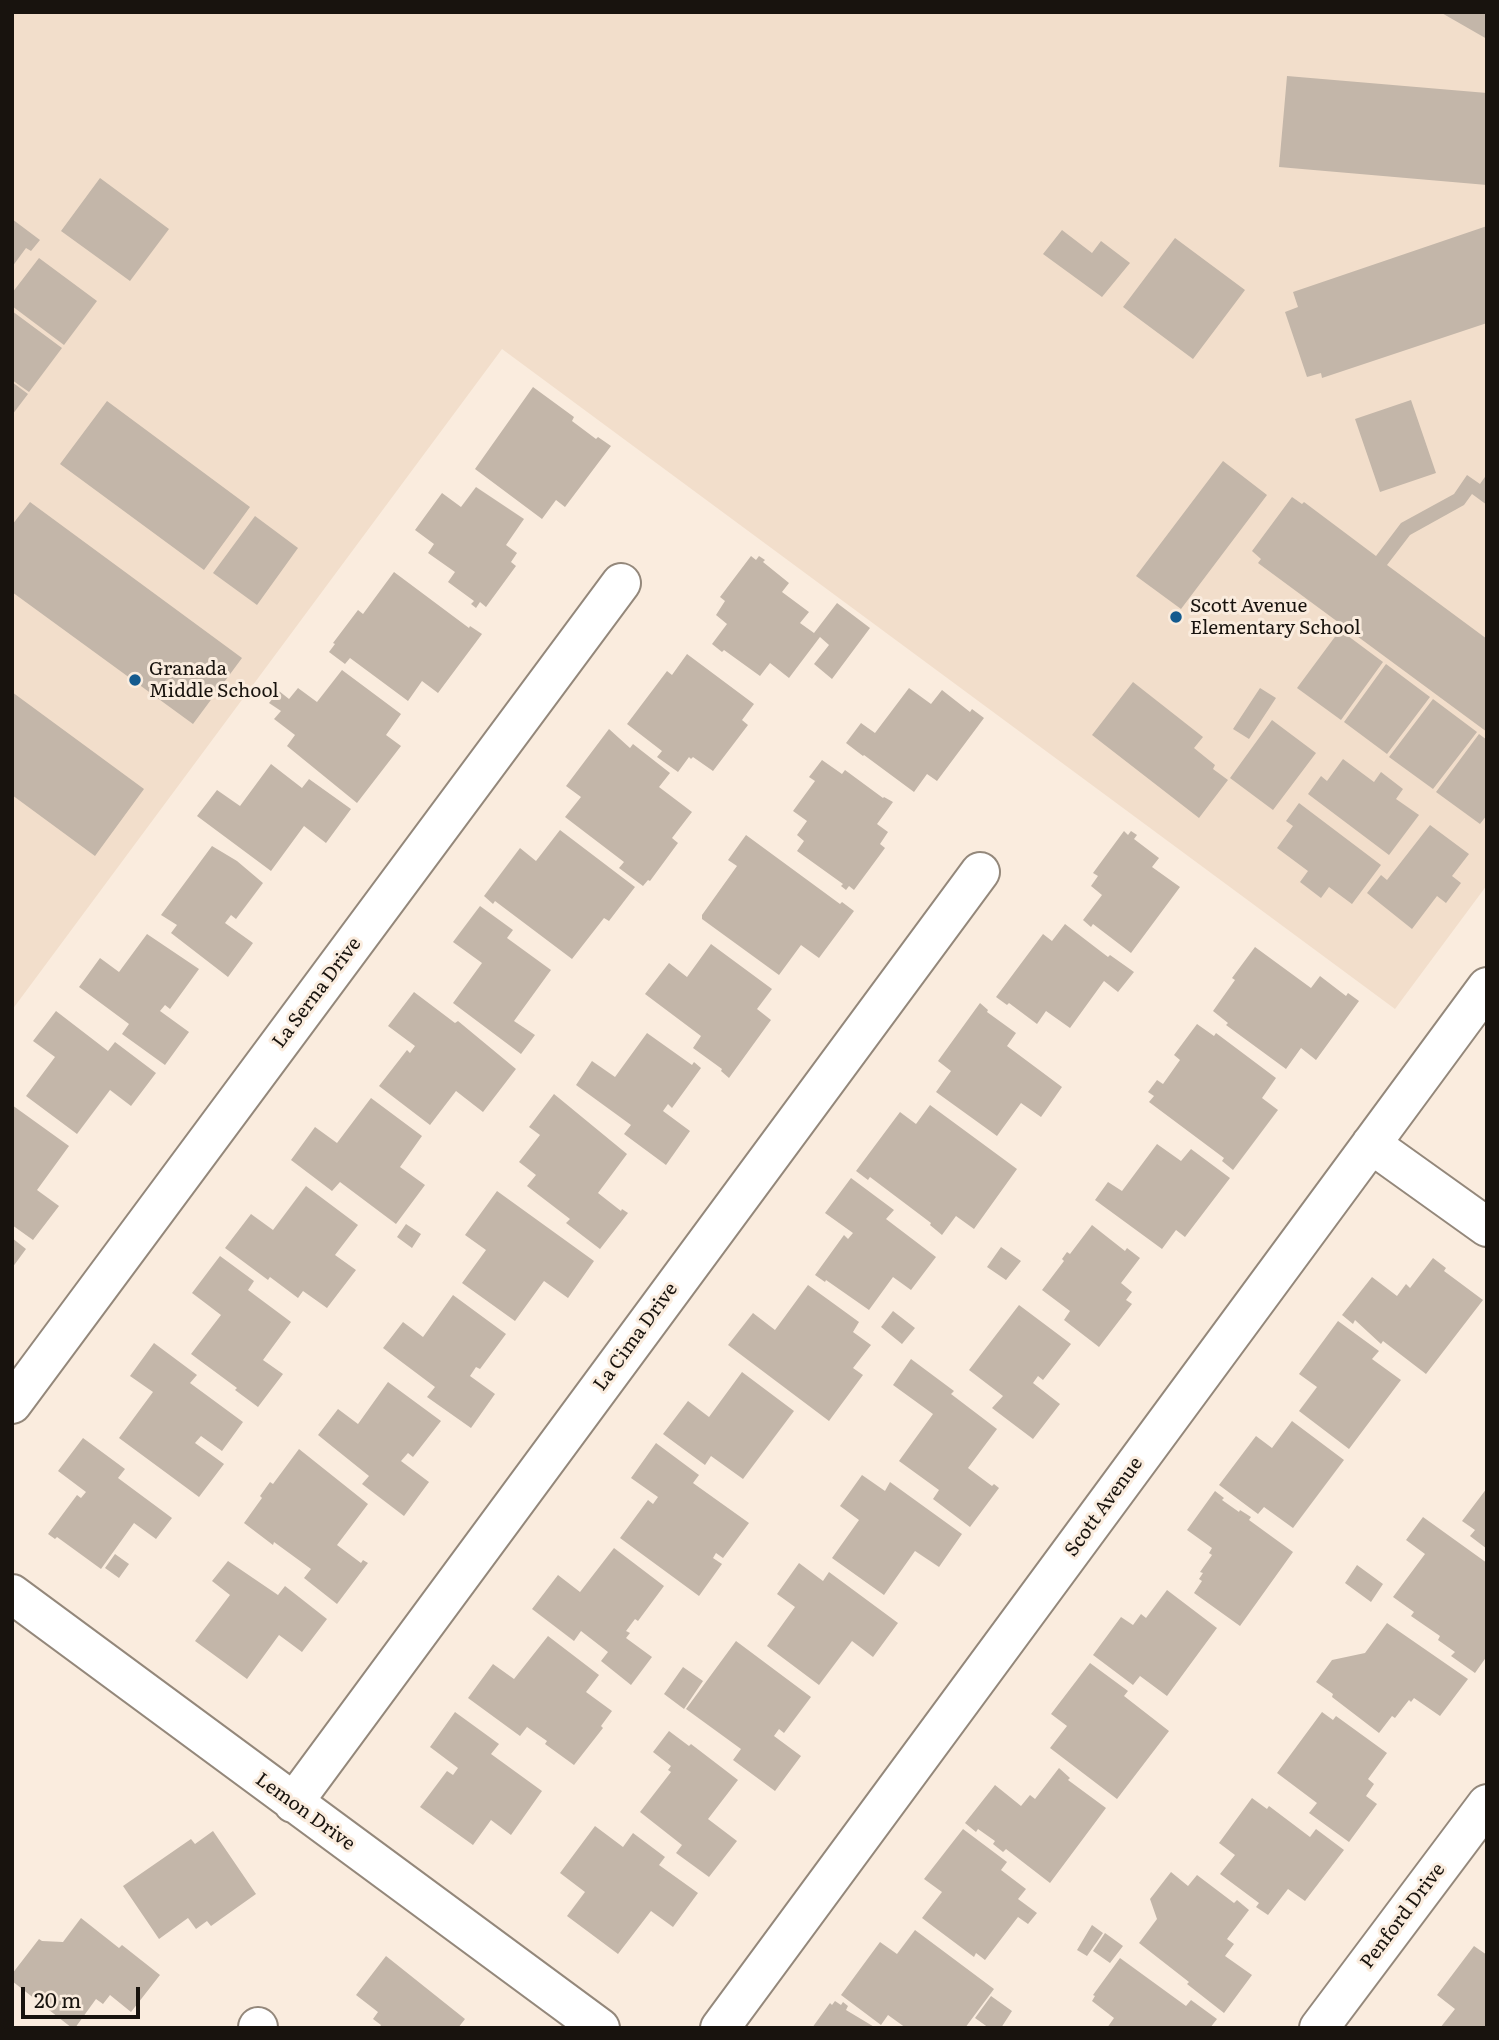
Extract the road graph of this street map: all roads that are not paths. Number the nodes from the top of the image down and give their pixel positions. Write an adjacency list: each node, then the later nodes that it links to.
1 (621, 583): 6 (street, La Serna Drive)
2 (980, 872): 8 (street, La Cima Drive)
3 (1487, 987): 4 (street, Scott Avenue)
4 (1371, 1144): 5 (street); 11 (street, Scott Avenue)
5 (1487, 1227)
6 (12, 1404)
7 (12, 1594): 8 (street, Lemon Drive)
8 (293, 1803): 10 (street, Lemon Drive)
9 (1487, 1804): 12 (street, Penford Drive)
10 (600, 2028)
11 (720, 2028)
12 (1319, 2028)

